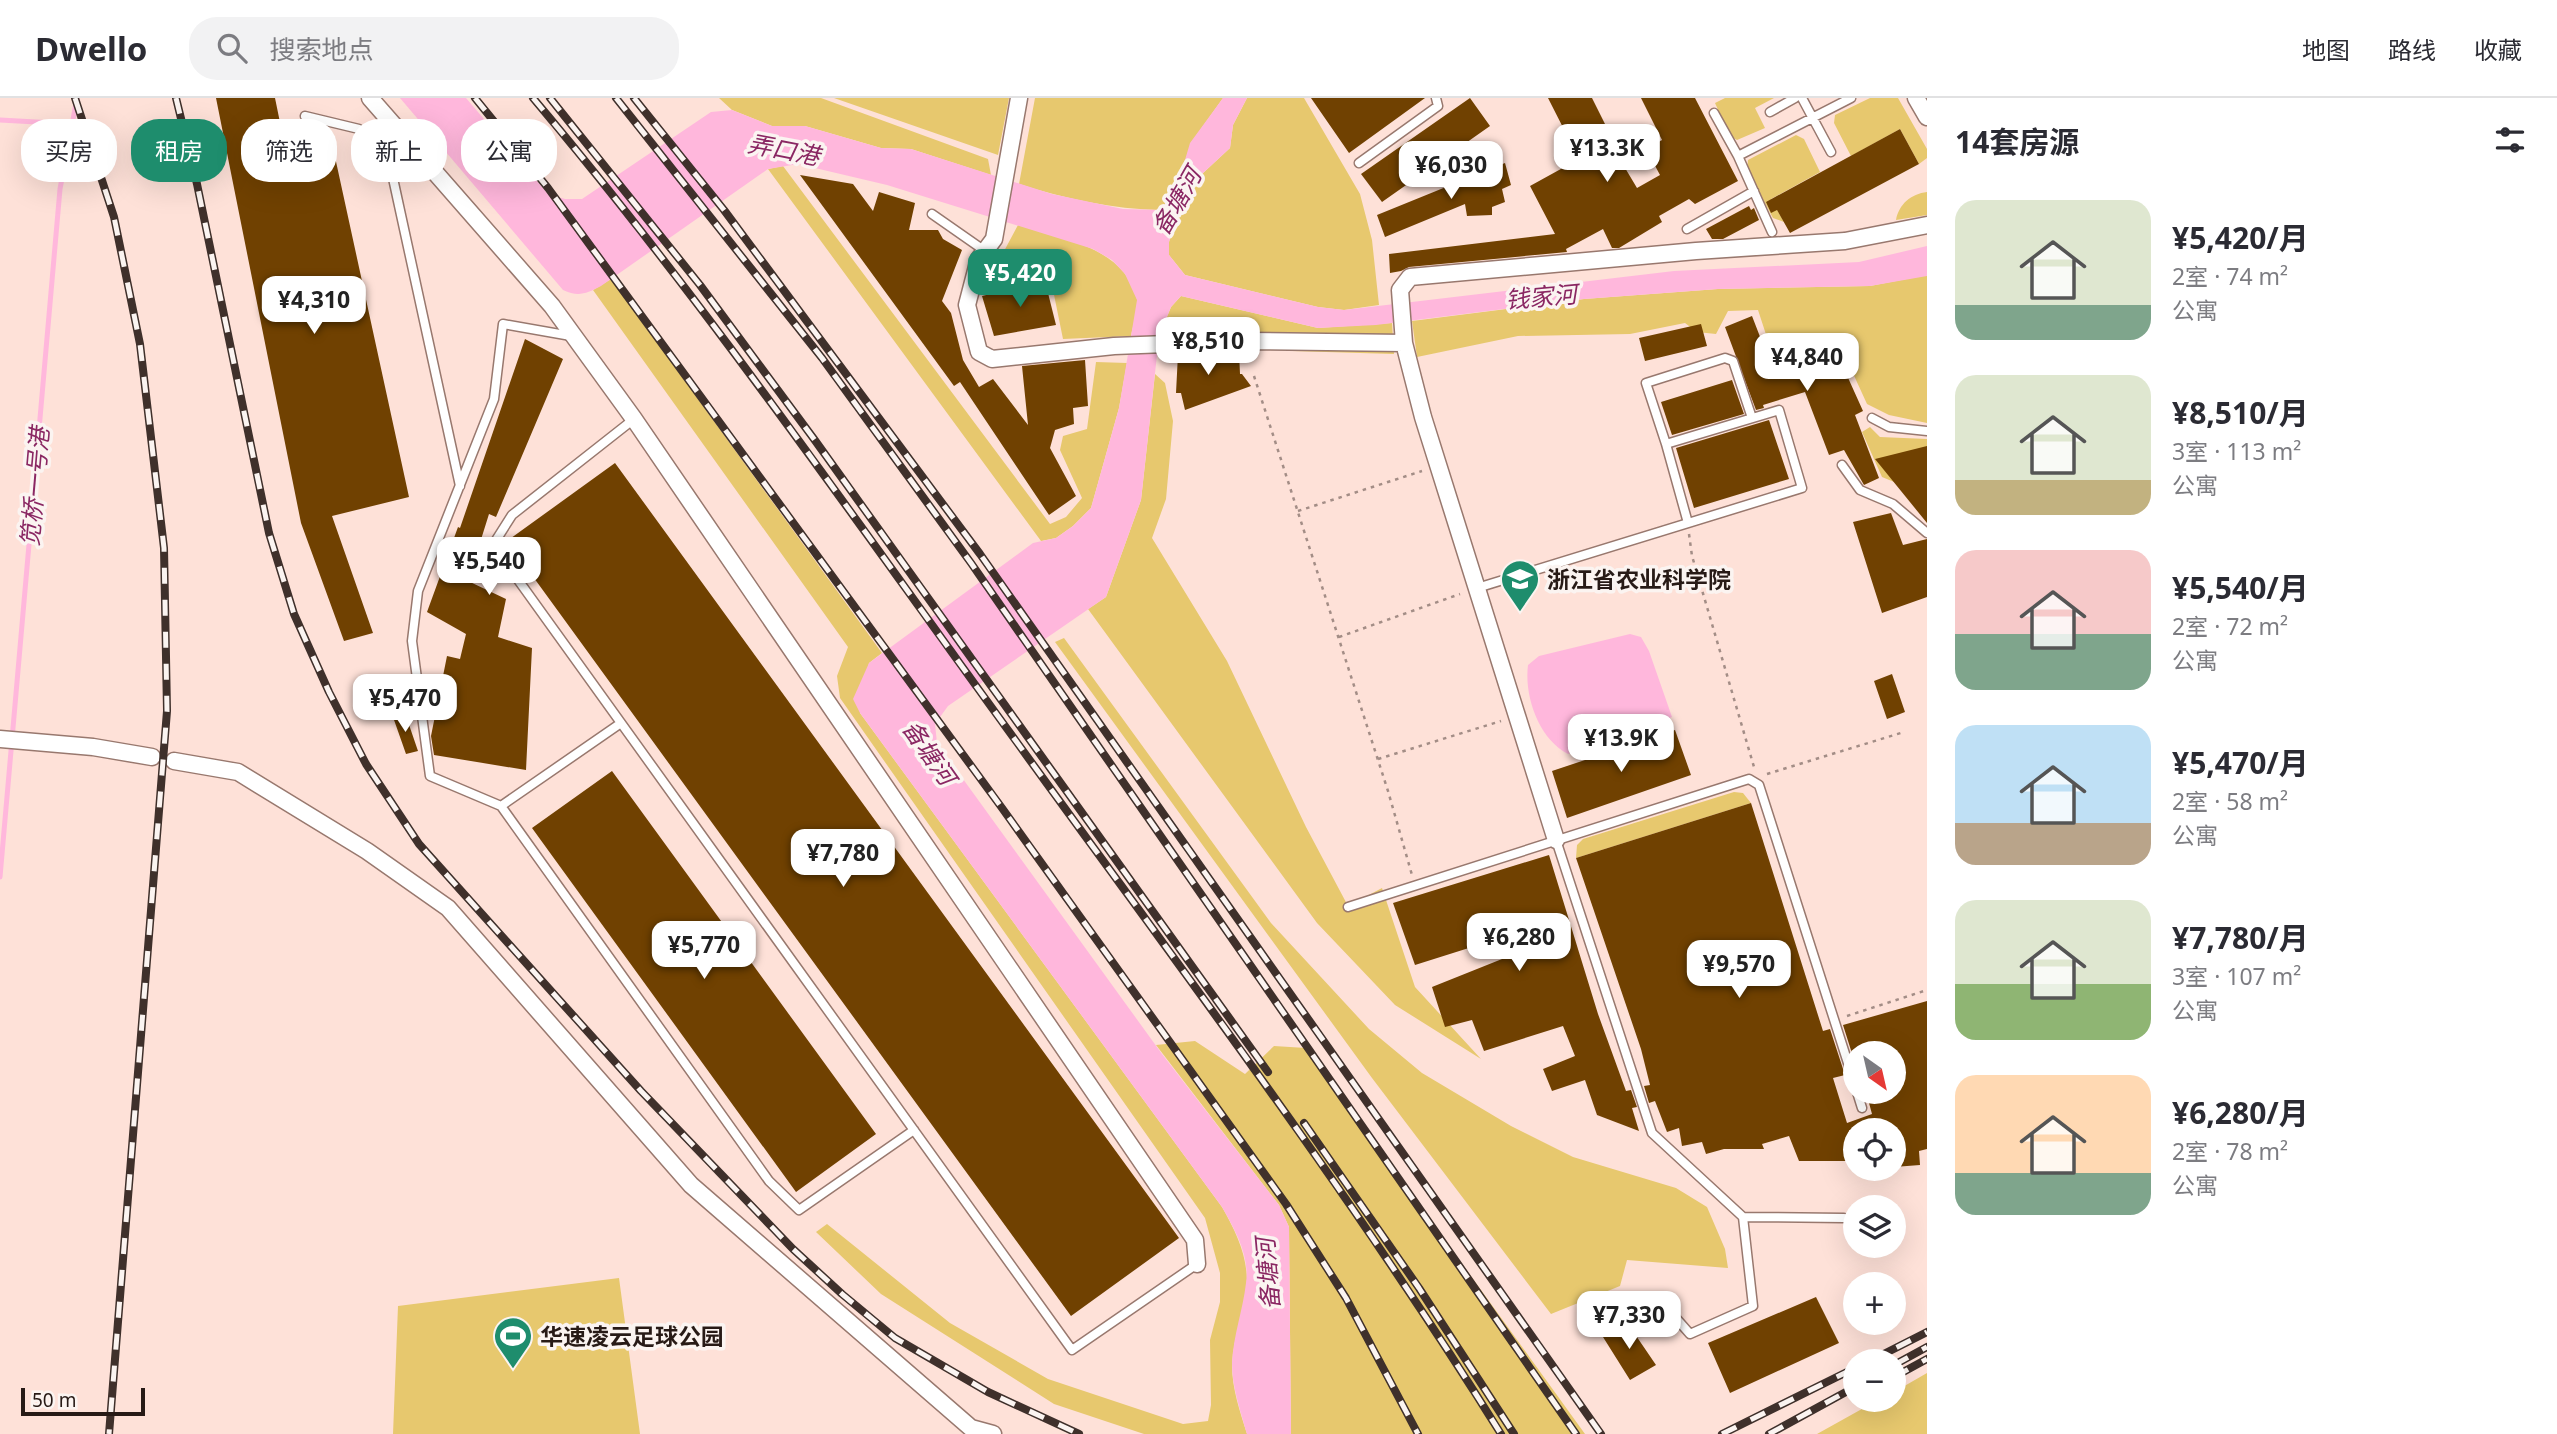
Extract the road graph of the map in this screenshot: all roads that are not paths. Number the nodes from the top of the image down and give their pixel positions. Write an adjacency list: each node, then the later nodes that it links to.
1 (370, 98): 22 (street)
2 (1019, 98): 21 (street)
3 (1436, 98): 15 (lane)
4 (1795, 98): 8 (lane)
5 (1802, 98): 12 (lane)
6 (1851, 98): 12 (lane)
7 (1916, 98): 11 (street)
8 (1770, 112)
9 (1714, 113): 14 (lane)
10 (305, 116): 30 (lane)
11 (1927, 117)
12 (1812, 118): 13 (lane); 14 (lane)
13 (1831, 152)
14 (1738, 156): 16 (lane)
15 (1359, 163)
16 (1754, 191): 19 (lane); 20 (lane)
17 (932, 214): 21 (lane)
18 (1927, 225): 23 (street)
19 (1687, 229)
20 (1772, 232)
21 (989, 245): 23 (street)
22 (574, 336): 26 (street); 30 (lane)
23 (1404, 342): 33 (street)
24 (1752, 418): 28 (lane); 28 (lane); 31 (lane)
25 (1872, 418): 27 (lane)
26 (634, 419): 34 (lane); 47 (street)
27 (1927, 431)
28 (1666, 444): 31 (lane)
29 (1842, 465): 32 (lane)
30 (460, 486): 38 (lane)
31 (1688, 523): 33 (lane)
32 (1927, 533)
33 (1477, 588): 39 (street)
34 (621, 723): 38 (lane); 44 (lane)
35 (0, 739): 36 (street)
36 (152, 757)
37 (174, 761): 49 (street)
38 (501, 806): 44 (lane)
39 (1556, 840): 40 (lane); 41 (lane); 45 (lane)
40 (1348, 907)
41 (1843, 1048)
42 (1862, 1104): 43 (lane)
43 (1863, 1108)
44 (914, 1130): 47 (lane)
45 (1743, 1217): 46 (lane); 48 (lane)
46 (1843, 1218)
47 (1196, 1264)
48 (1675, 1317)
49 (993, 1434)

